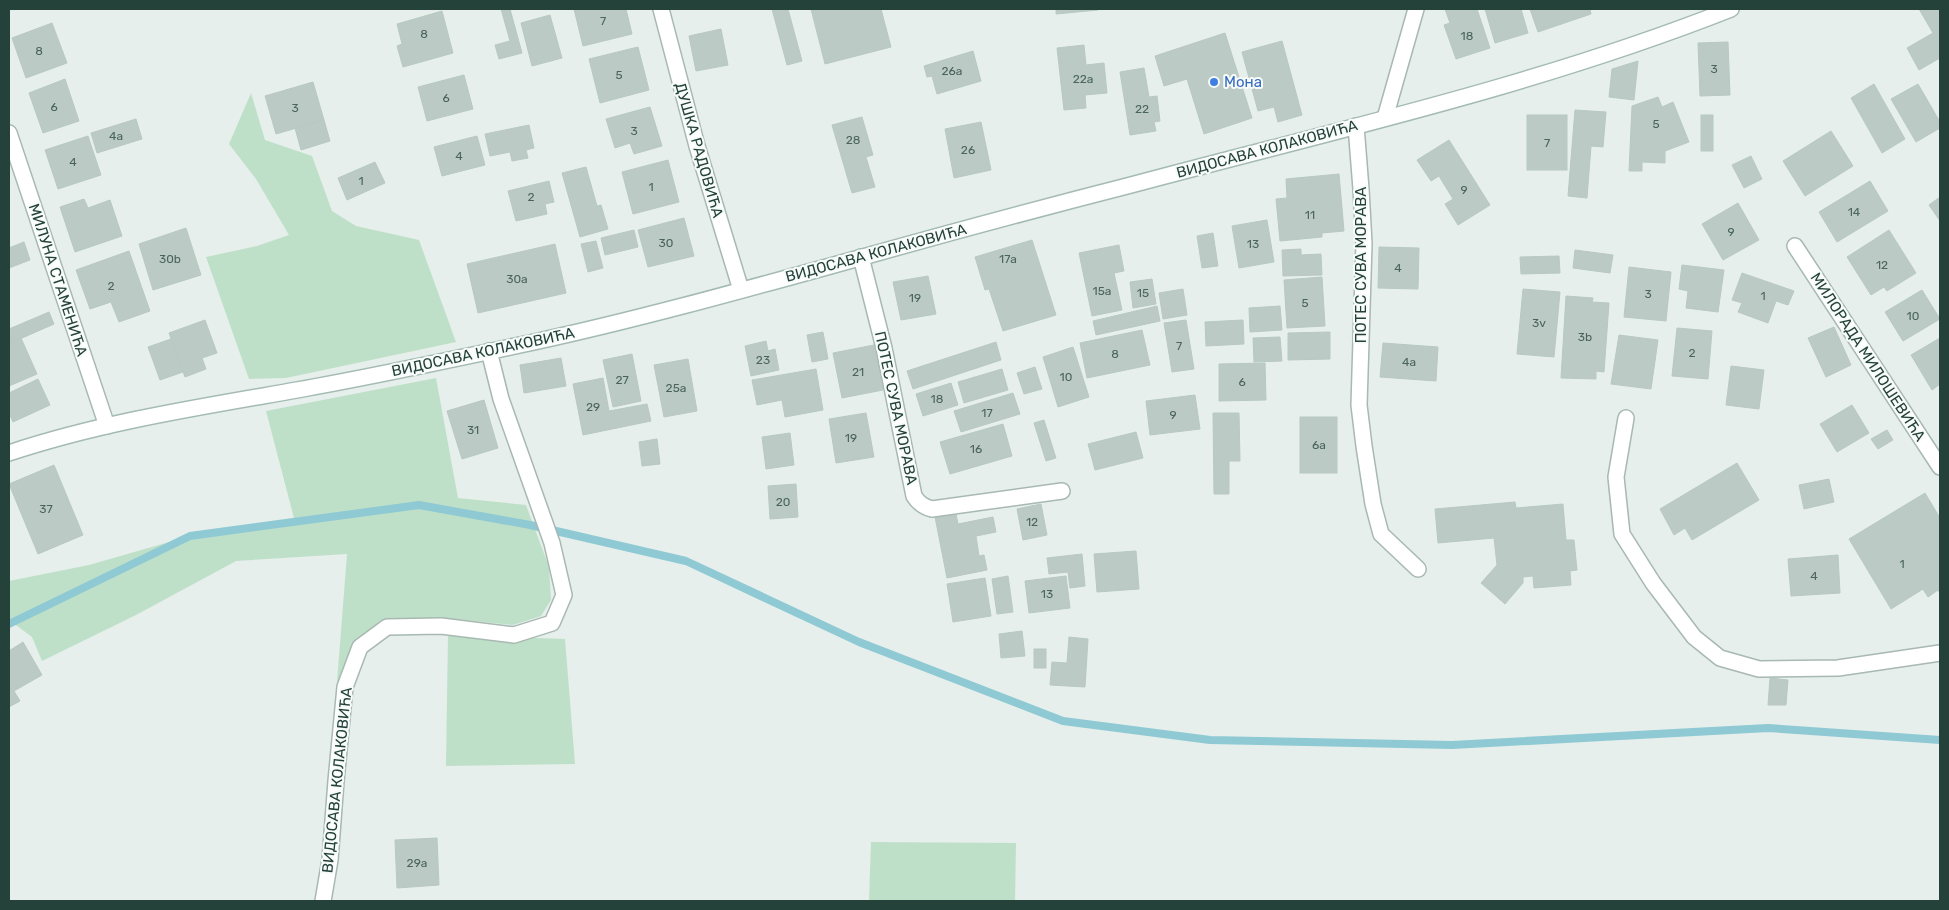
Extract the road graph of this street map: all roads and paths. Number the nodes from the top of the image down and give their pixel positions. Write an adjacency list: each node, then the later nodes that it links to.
1 (661, 9): 9 (street, ДУШКА РАДОВИЋА)
2 (1416, 9): 4 (street)
3 (1731, 9): 4 (street, ВИДОСАВА КОЛАКОВИЋА)
4 (1385, 118): 5 (street, ВИДОСАВА КОЛАКОВИЋА)
5 (1356, 126): 8 (street, ВИДОСАВА КОЛАКОВИЋА); 16 (street, ПОТЕС СУВА МОРАВА)
6 (9, 133): 12 (street, МИЛУНА СТАМЕНИЋА)
7 (1795, 246): 14 (street, МИЛОРАДА МИЛОШЕВИЋА)
8 (861, 257): 9 (street, ВИДОСАВА КОЛАКОВИЋА); 15 (street, ПОТЕС СУВА МОРАВА)
9 (741, 290): 10 (street, ВИДОСАВА КОЛАКОВИЋА)
10 (489, 351): 12 (street, ВИДОСАВА КОЛАКОВИЋА); 18 (street, ВИДОСАВА КОЛАКОВИЋА)
11 (1626, 418): 17 (street)
12 (107, 426): 13 (street, ВИДОСАВА КОЛАКОВИЋА)
13 (9, 453)
14 (1940, 467)
15 (1062, 491)
16 (1418, 569)
17 (1940, 653)
18 (330, 860): 19 (street, ВИДОСАВА КОЛАКОВИЋА); 20 (street)
19 (323, 901)
20 (331, 901)

